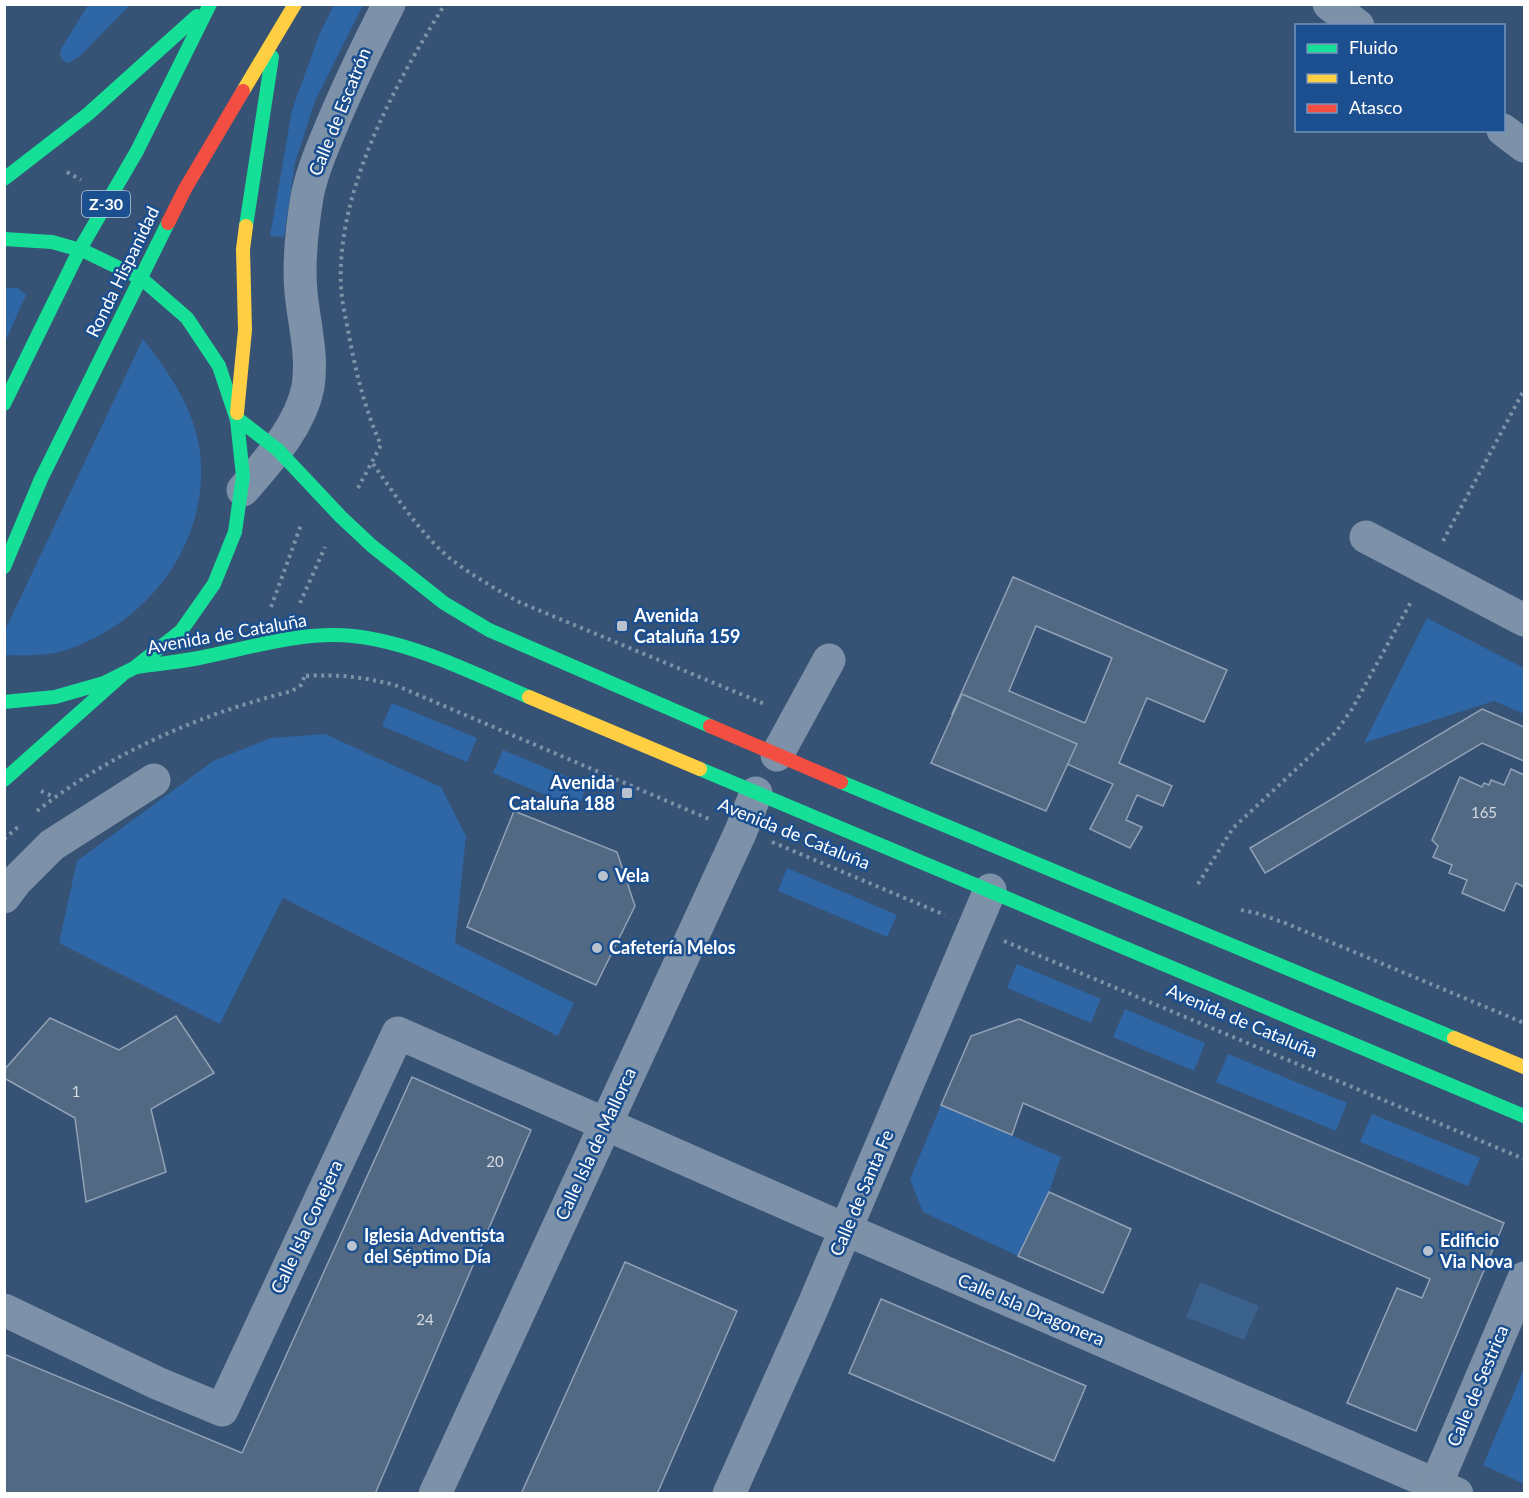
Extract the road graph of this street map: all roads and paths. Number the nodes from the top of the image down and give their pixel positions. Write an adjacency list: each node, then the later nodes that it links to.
1 (209, 4): 11 (main road); 14 (main road, Z-30)
2 (295, 4): 7 (main road, Ronda Hispanidad)
3 (388, 4): 19 (street, Calle de Escatrón)
4 (444, 4): 20 (path)
5 (1329, 4): 6 (street)
6 (1355, 24)
7 (275, 39): 15 (main road, Ronda Hispanidad); 18 (main road)
8 (1505, 132): 9 (street)
9 (1524, 146)
10 (64, 170): 12 (path)
11 (4, 179)
12 (85, 183)
13 (4, 239): 14 (main road, Avenida de Cataluña)
14 (80, 249): 15 (main road, Avenida de Cataluña); 17 (main road, Z-30)
15 (141, 278): 18 (main road, Avenida de Cataluña); 26 (main road, Ronda Hispanidad)
16 (1524, 390): 25 (path)
17 (4, 404)
18 (237, 416): 19 (main road); 21 (main road, Avenida de Cataluña)
19 (278, 450): 21 (street, Calle de Escatrón); 22 (main road)
20 (373, 464): 22 (path); 36 (path)
21 (243, 490): 32 (main road, Avenida de Cataluña)
22 (341, 517): 30 (path); 37 (main road)
23 (302, 524): 28 (path)
24 (1366, 537): 29 (street)
25 (1442, 542)
26 (4, 567)
27 (1415, 594): 43 (path)
28 (271, 607)
29 (1524, 620)
30 (302, 636): 32 (main road, Avenida de Cataluña); 34 (path); 40 (main road, Avenida de Cataluña)
31 (829, 660): 36 (street)
32 (136, 668): 33 (main road, Avenida de Cataluña)
33 (122, 675): 35 (main road, Avenida de Cataluña); 38 (main road)
34 (306, 676): 41 (path); 42 (path, Avenida de Cataluña)
35 (4, 702)
36 (797, 719): 37 (street)
37 (777, 755): 49 (main road)
38 (4, 780)
39 (154, 780): 45 (street)
40 (756, 793): 42 (street, Calle Isla de Mallorca); 44 (main road, Avenida de Cataluña)
41 (54, 797)
42 (741, 831): 47 (path, Avenida de Cataluña); 51 (street, Calle Isla de Mallorca)
43 (1198, 884)
44 (990, 890): 47 (street, Calle de Santa Fe); 50 (main road, Avenida de Cataluña)
45 (4, 897)
46 (1236, 910): 48 (path)
47 (974, 928): 52 (path, Avenida de Cataluña); 53 (street, Calle de Santa Fe)
48 (1524, 1023)
49 (1524, 1067)
50 (1524, 1116)
51 (606, 1124): 53 (street, Calle Isla Dragonera); 55 (street, Calle Isla Conejera); 57 (street, Calle Isla de Mallorca)
52 (1524, 1159)
53 (846, 1229): 56 (street, Calle Isla Dragonera); 58 (street, Calle de Santa Fe)
54 (1524, 1278): 56 (street, Calle de Sestrica)
55 (4, 1310)
56 (1442, 1490)
57 (435, 1494)
58 (729, 1494)

